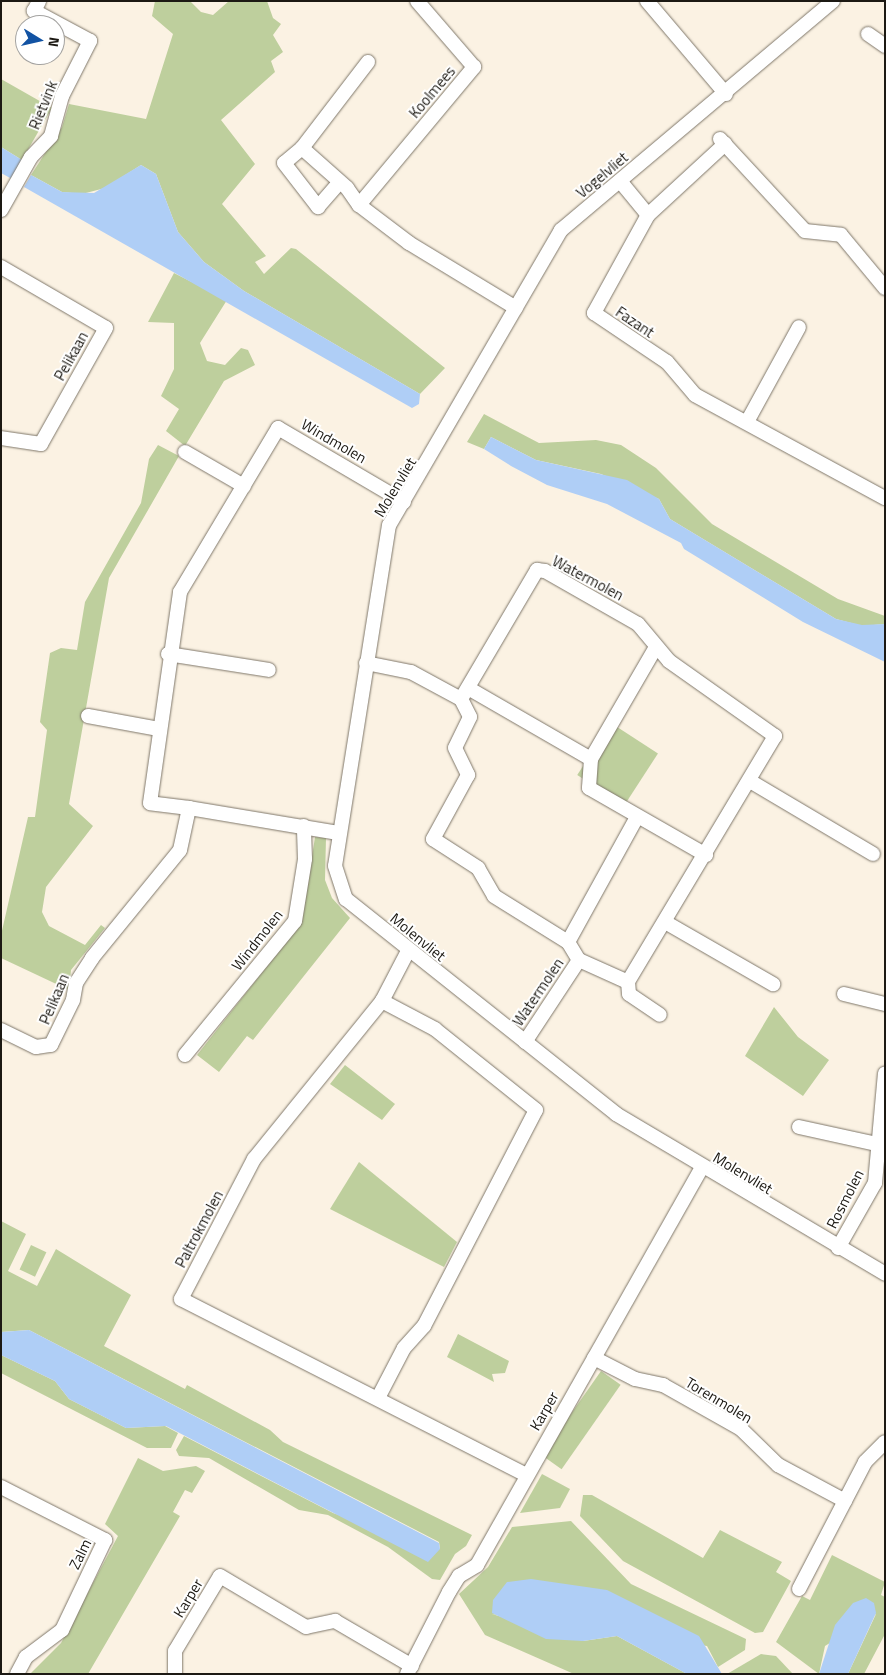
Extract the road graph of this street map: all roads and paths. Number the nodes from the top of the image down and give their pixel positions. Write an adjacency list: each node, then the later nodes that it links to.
1 (39, 1): 13 (street, Rietvink)
2 (417, 1): 12 (street, Koolmees)
3 (648, 1): 8 (street)
4 (833, 1): 8 (street, Vogelvliet)
5 (868, 34): 6 (street)
6 (885, 46)
7 (368, 62): 9 (street)
8 (726, 94): 10 (street, Vogelvliet)
9 (302, 148): 11 (street); 11 (street)
10 (620, 181): 14 (street); 17 (street, Vogelvliet)
11 (340, 182): 12 (street)
12 (359, 205): 17 (street)
13 (1, 210)
14 (648, 215): 16 (street, Fazant); 19 (street, Fazant)
15 (1, 267): 21 (street, Pelikaan)
16 (885, 288)
17 (516, 308): 20 (street, Vogelvliet)
18 (798, 327): 19 (street)
19 (747, 422): 24 (street, Fazant)
20 (452, 424): 25 (street, Molenvliet)
21 (1, 438)
22 (185, 452): 23 (street)
23 (244, 486): 25 (street, Windmolen); 27 (street, Windmolen)
24 (885, 498)
25 (404, 502): 28 (street, Molenvliet)
26 (656, 647): 30 (street, Watermolen); 33 (street); 34 (street, Watermolen)
27 (168, 654): 29 (street); 32 (street, Windmolen)
28 (366, 663): 30 (street); 38 (street, Molenvliet)
29 (269, 670)
30 (465, 693): 33 (street); 42 (street, Watermolen)
31 (88, 716): 32 (street)
32 (160, 729): 35 (street, Windmolen)
33 (591, 760): 36 (street)
34 (750, 781): 39 (street); 40 (street, Watermolen)
35 (189, 808): 37 (street, Windmolen); 51 (street, Pelikaan)
36 (637, 817): 40 (street); 42 (street, Watermolen)
37 (304, 826): 38 (street, Windmolen); 53 (street, Windmolen)
38 (339, 833): 43 (street, Molenvliet)
39 (873, 854)
40 (706, 855): 41 (street, Watermolen)
41 (665, 922): 45 (street, Watermolen); 46 (street)
42 (568, 942): 44 (street, Watermolen)
43 (408, 951): 48 (street, Paltrokmolen); 52 (street, Molenvliet)
44 (579, 960): 45 (street, Watermolen); 52 (street, Watermolen)
45 (628, 982): 50 (street)
46 (773, 984)
47 (844, 994): 49 (street)
48 (382, 1001): 62 (street); 62 (street, Paltrokmolen)
49 (885, 1004)
50 (660, 1016)
51 (1, 1030)
52 (524, 1042): 58 (street, Molenvliet)
53 (185, 1055)
54 (885, 1073): 56 (street, Rosmolen)
55 (799, 1127): 56 (street)
56 (877, 1144): 57 (street, Rosmolen)
57 (882, 1164): 59 (street, Rosmolen)
58 (702, 1168): 59 (street, Molenvliet); 61 (street, Karper)
59 (838, 1248): 60 (street, Molenvliet)
60 (885, 1274)
61 (594, 1358): 64 (street, Karper); 66 (street, Torenmolen)
62 (378, 1398): 64 (street, Paltrokmolen)
63 (885, 1442): 66 (street)
64 (526, 1475): 68 (street, Karper)
65 (1, 1486): 69 (street, Zalm)
66 (845, 1501): 67 (street)
67 (799, 1589)
68 (410, 1670): 70 (street, Karper)
69 (17, 1674)
70 (175, 1674)

